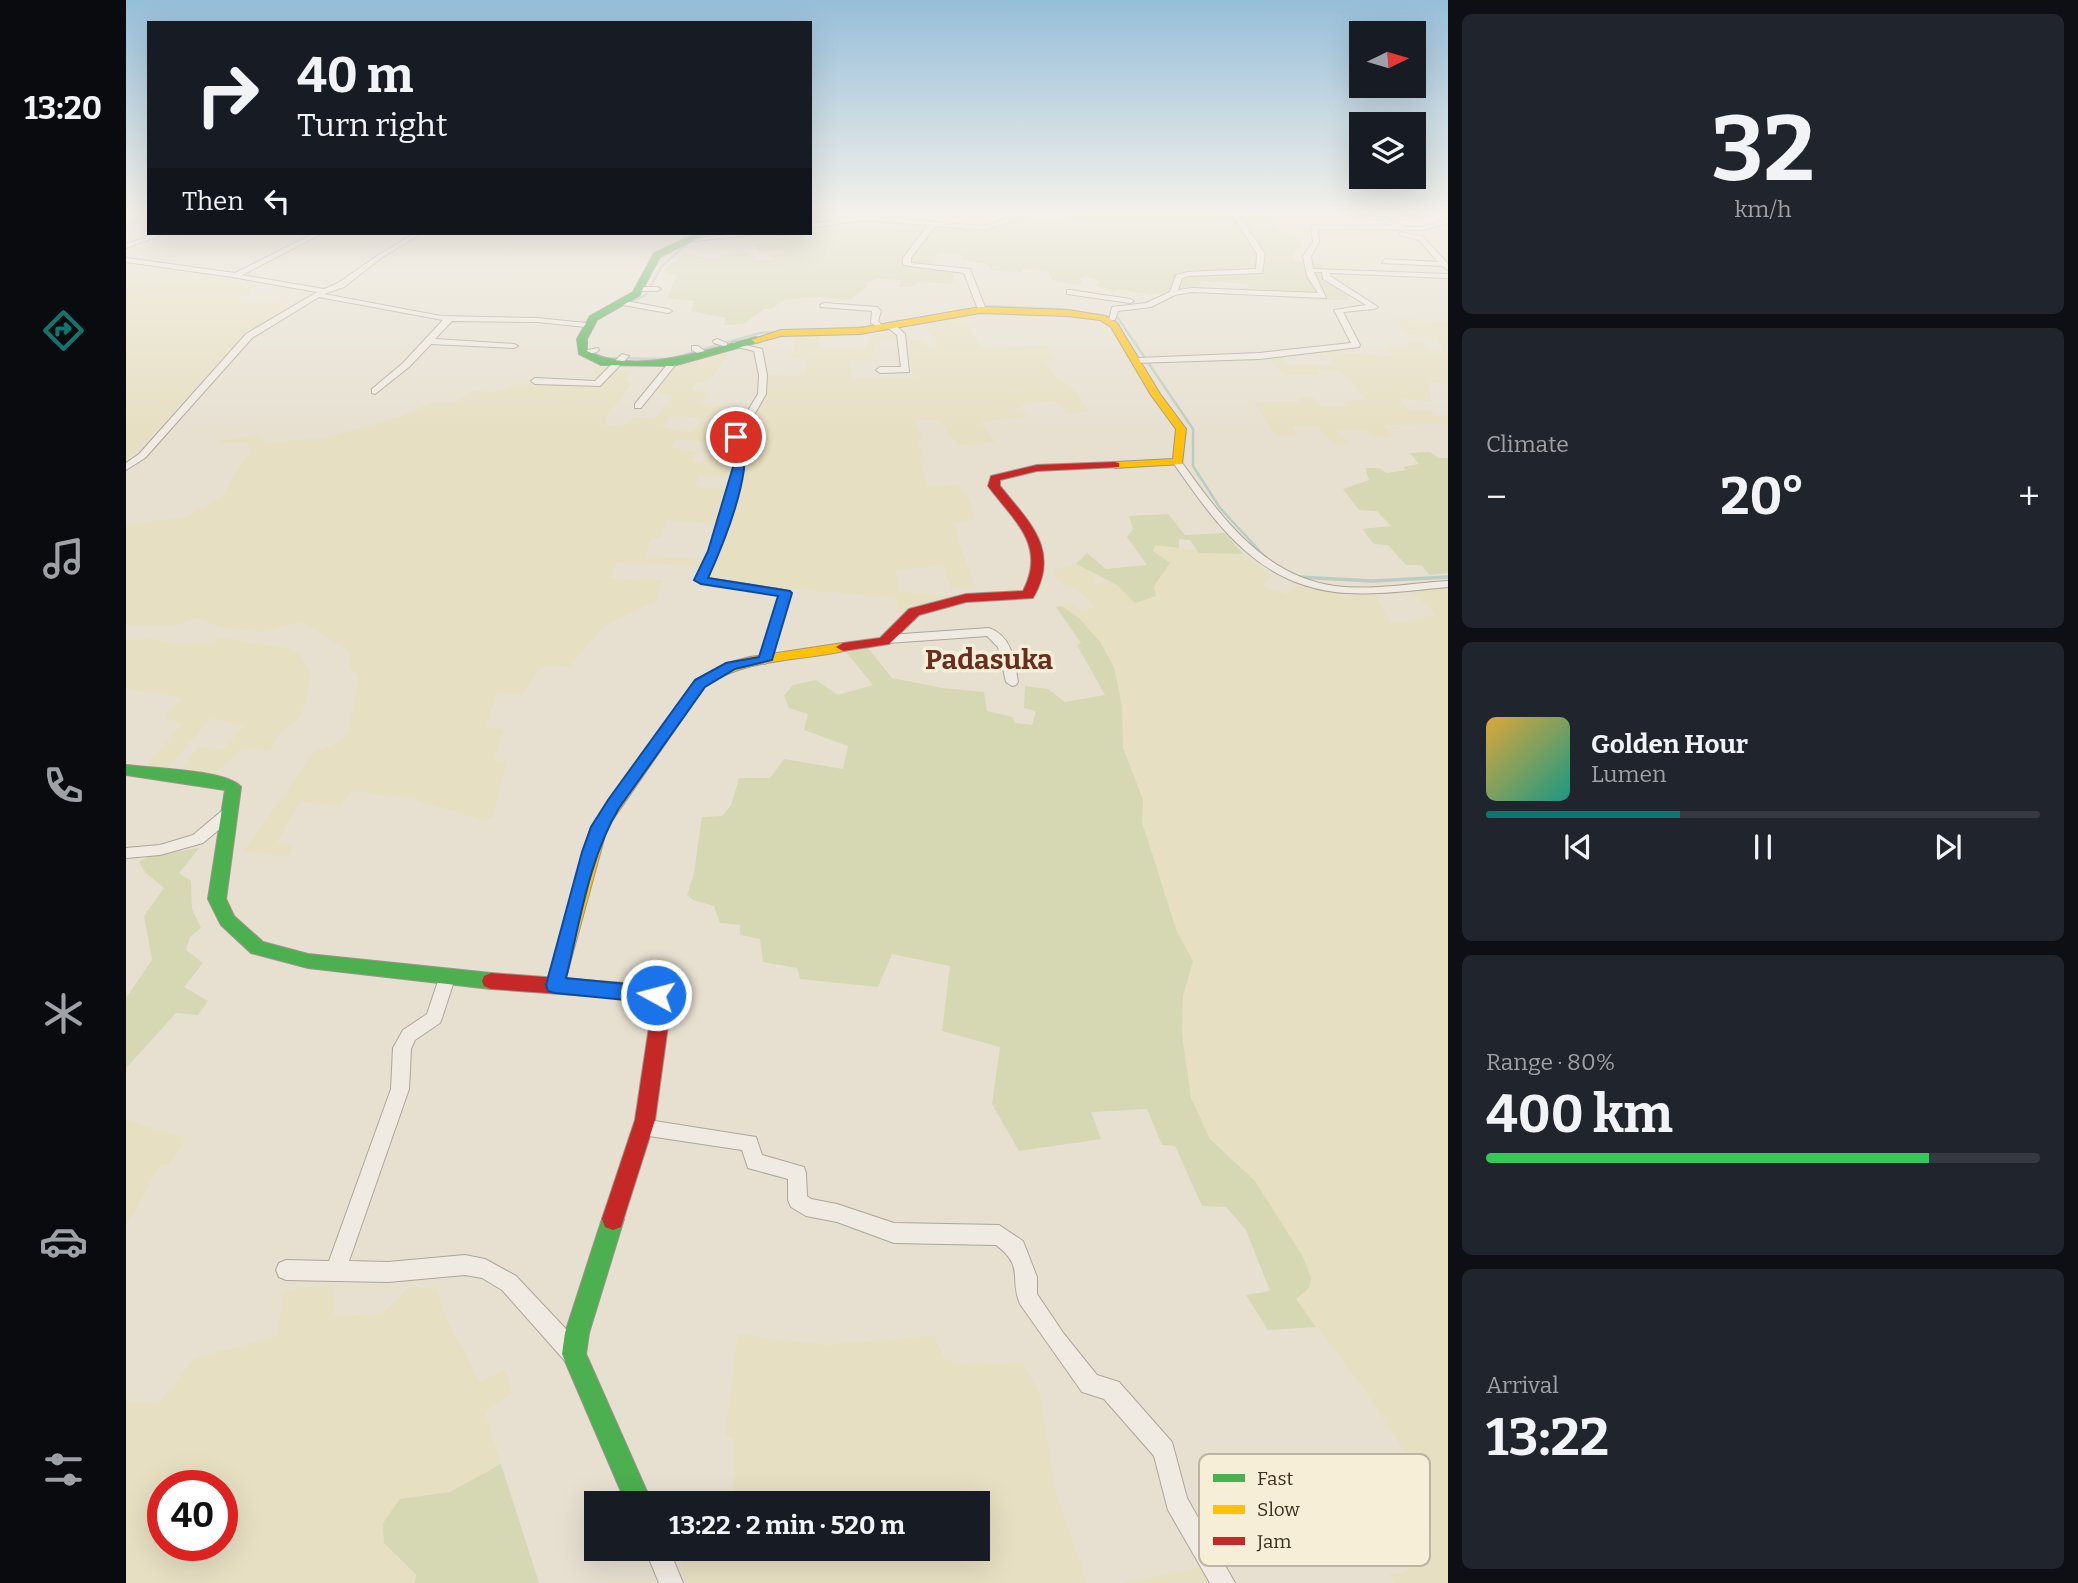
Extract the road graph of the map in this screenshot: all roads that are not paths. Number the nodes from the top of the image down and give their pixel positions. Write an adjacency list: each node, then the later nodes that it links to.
1 (311, 288): 9 (street)
2 (334, 288): 9 (street)
3 (649, 288): 12 (street)
4 (974, 288): 15 (street)
5 (1175, 288): 10 (street)
6 (1318, 288): 10 (street)
7 (1343, 288): 28 (street)
8 (1070, 292): 11 (street)
9 (321, 293): 19 (street); 34 (street)
10 (1173, 293): 11 (street)
11 (1156, 302): 18 (street)
12 (626, 303): 17 (street); 23 (street)
13 (1082, 304): 18 (street)
14 (824, 305): 21 (street)
15 (981, 307): 18 (street); 21 (street)
16 (548, 309): 20 (street)
17 (668, 311)
18 (1112, 315): 28 (street)
19 (449, 319): 20 (street); 24 (street)
20 (537, 320): 23 (street)
21 (880, 325): 22 (street); 29 (street)
22 (741, 338): 27 (street); 37 (street)
23 (588, 340): 26 (street)
24 (429, 341): 25 (street); 31 (street)
25 (514, 346)
26 (617, 358): 27 (street); 30 (street)
27 (672, 360): 32 (street)
28 (1142, 361): 33 (street)
29 (880, 370)
30 (535, 381)
31 (375, 391)
32 (638, 406)
33 (1177, 462): 35 (street); 36 (street)
34 (126, 467)
35 (1448, 584)
36 (888, 639): 37 (street); 38 (street)
37 (765, 660): 43 (street)
38 (1012, 682)
39 (126, 770): 40 (street)
40 (231, 811): 41 (street); 42 (street)
41 (126, 853)
42 (447, 978): 43 (street); 46 (street)
43 (555, 985): 44 (street)
44 (642, 1127): 47 (street); 49 (street)
45 (286, 1270): 46 (street)
46 (335, 1271): 47 (street)
47 (574, 1354): 48 (street)
48 (634, 1491)
49 (1199, 1542)
50 (662, 1561): 52 (street)
51 (1213, 1566): 53 (street)
52 (671, 1583)
53 (1223, 1583)

